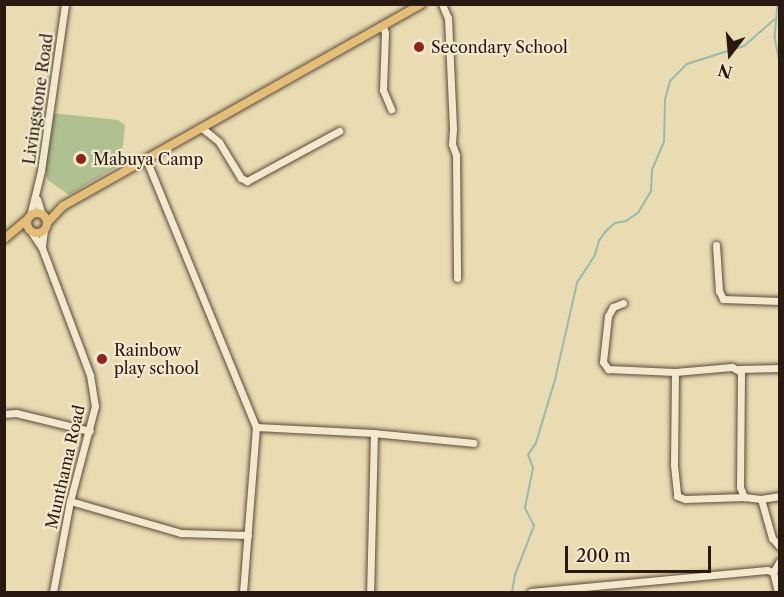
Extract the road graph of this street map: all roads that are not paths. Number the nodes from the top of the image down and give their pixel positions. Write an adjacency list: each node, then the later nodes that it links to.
1 (64, 4): 9 (street, Livingstone Road)
2 (422, 4): 4 (main road)
3 (442, 4): 18 (street)
4 (383, 26): 5 (street); 6 (main road)
5 (391, 109)
6 (202, 128): 7 (street); 8 (main road)
7 (339, 131)
8 (147, 159): 10 (main road); 25 (street)
9 (37, 197): 11 (street, Livingstone Road); 12 (street, Livingstone Road)
10 (63, 206): 11 (main road); 13 (main road)
11 (41, 212): 12 (main road); 13 (main road)
12 (29, 218): 14 (main road); 15 (main road)
13 (45, 226): 14 (main road); 17 (street, Munthama Road)
14 (32, 233): 15 (main road); 17 (street, Munthama Road)
15 (7, 237)
16 (716, 245): 19 (street)
17 (42, 248): 26 (street, Munthama Road)
18 (457, 278)
19 (780, 301)
20 (623, 303): 23 (street)
21 (780, 368): 22 (street)
22 (739, 369): 23 (street); 29 (street)
23 (675, 372): 29 (street)
24 (4, 414): 26 (street)
25 (256, 427): 27 (street); 33 (street)
26 (90, 432): 32 (street, Munthama Road)
27 (374, 434): 28 (street); 39 (street)
28 (474, 443)
29 (744, 496): 31 (street)
30 (780, 496): 31 (street)
31 (761, 499): 34 (street)
32 (70, 501): 33 (street); 37 (street, Munthama Road)
33 (248, 535): 38 (street)
34 (780, 547)
35 (780, 561): 36 (street)
36 (773, 572): 40 (street); 41 (street)
37 (53, 592)
38 (243, 592)
39 (370, 592)
40 (531, 592)
41 (778, 592)

